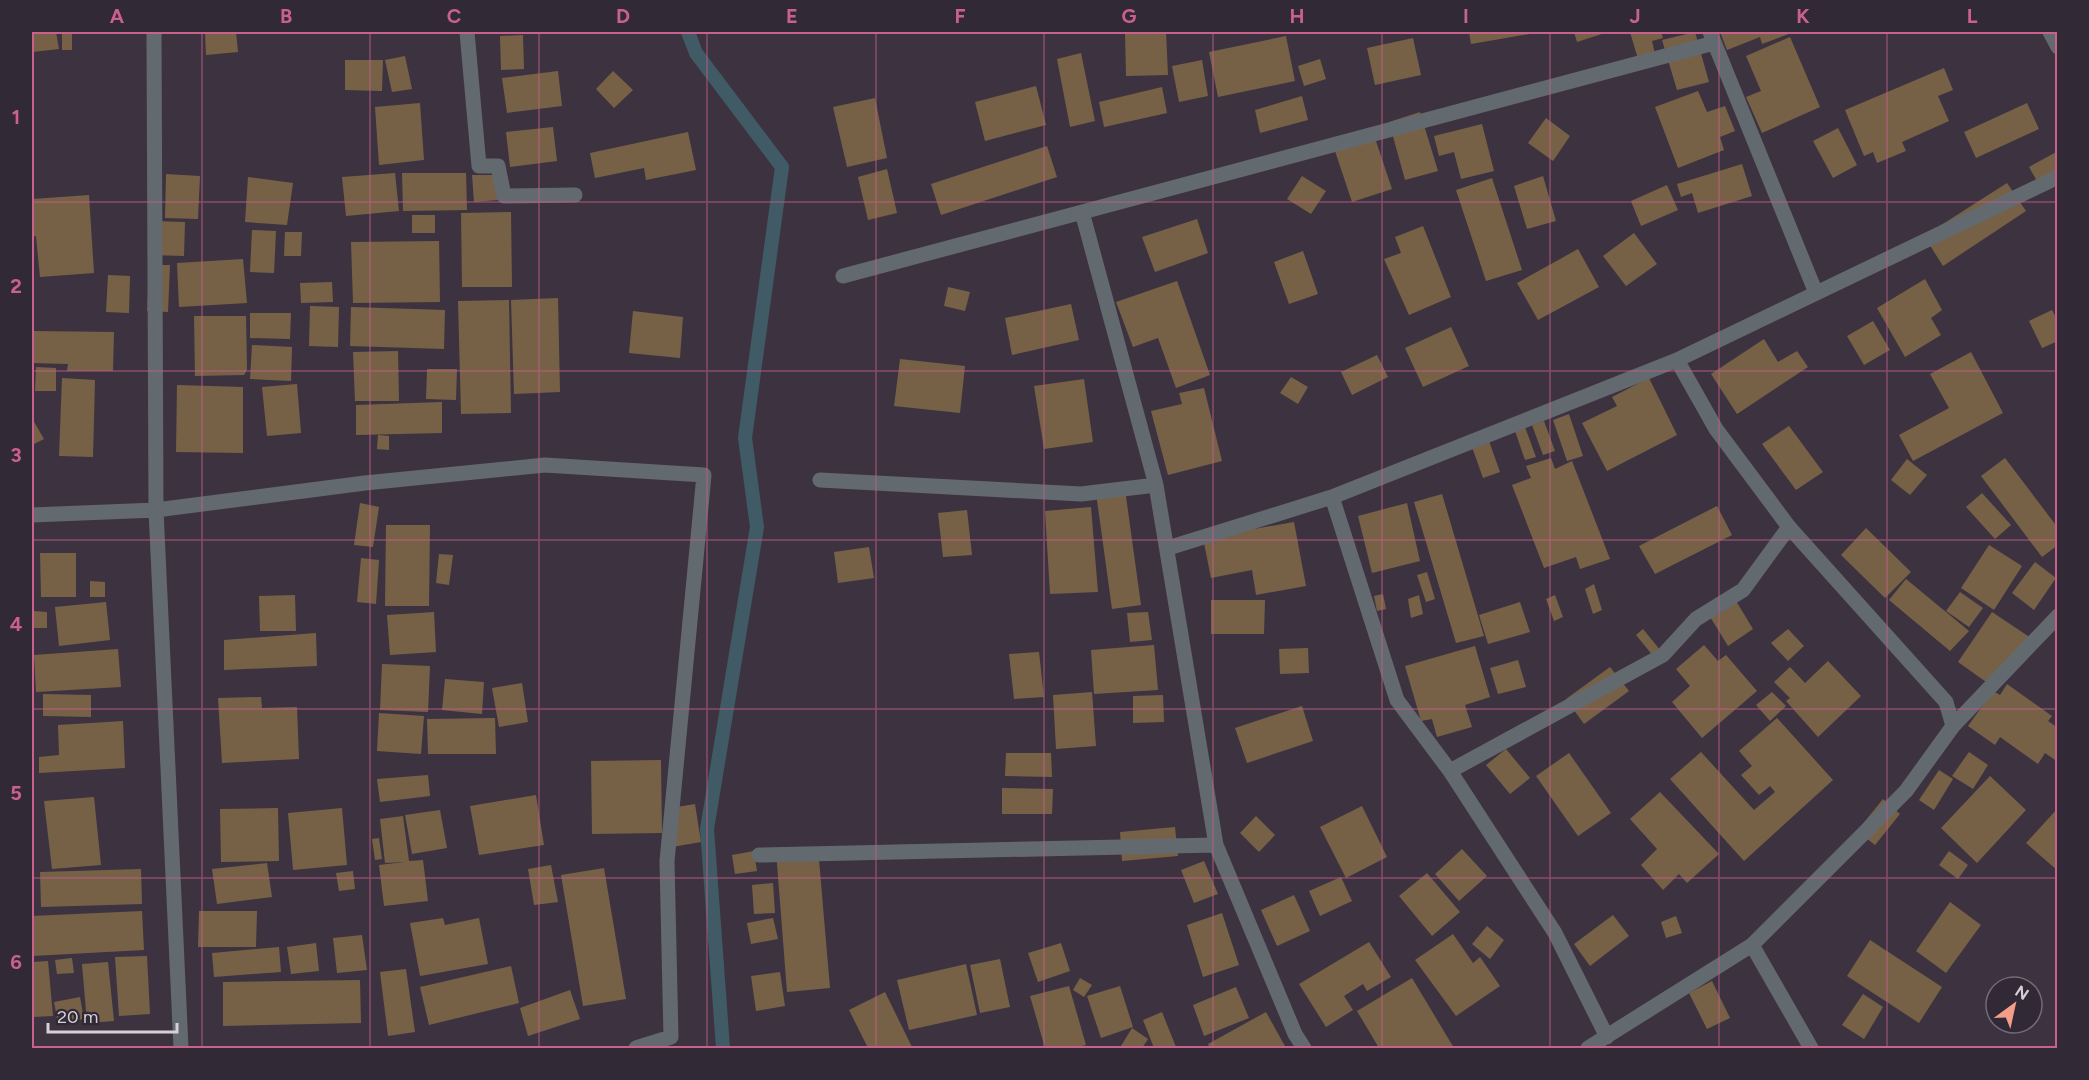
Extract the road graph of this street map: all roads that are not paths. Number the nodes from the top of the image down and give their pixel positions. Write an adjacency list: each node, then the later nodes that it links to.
1 (154, 32): 15 (street)
2 (467, 32): 7 (street)
3 (2050, 32): 5 (street)
4 (1712, 37): 8 (street); 10 (street)
5 (2058, 46)
6 (2058, 177): 10 (street)
7 (575, 195)
8 (1082, 212): 9 (street); 13 (street)
9 (843, 276)
10 (1816, 294): 11 (street)
11 (1677, 360): 14 (street); 17 (street)
12 (820, 480): 13 (street)
13 (1156, 485): 18 (street)
14 (1332, 497): 18 (street); 21 (street)
15 (156, 510): 16 (street); 26 (street); 27 (street)
16 (32, 515)
17 (1789, 527): 20 (street); 21 (street)
18 (1168, 548): 22 (street)
19 (2058, 616): 20 (street)
20 (1953, 726): 24 (street)
21 (1450, 771): 25 (street)
22 (1216, 845): 23 (street); 28 (street)
23 (759, 855)
24 (1752, 945): 25 (street); 30 (street)
25 (1607, 1037): 29 (street)
26 (181, 1048)
27 (636, 1048)
28 (1304, 1048)
29 (1588, 1048)
30 (1811, 1048)

